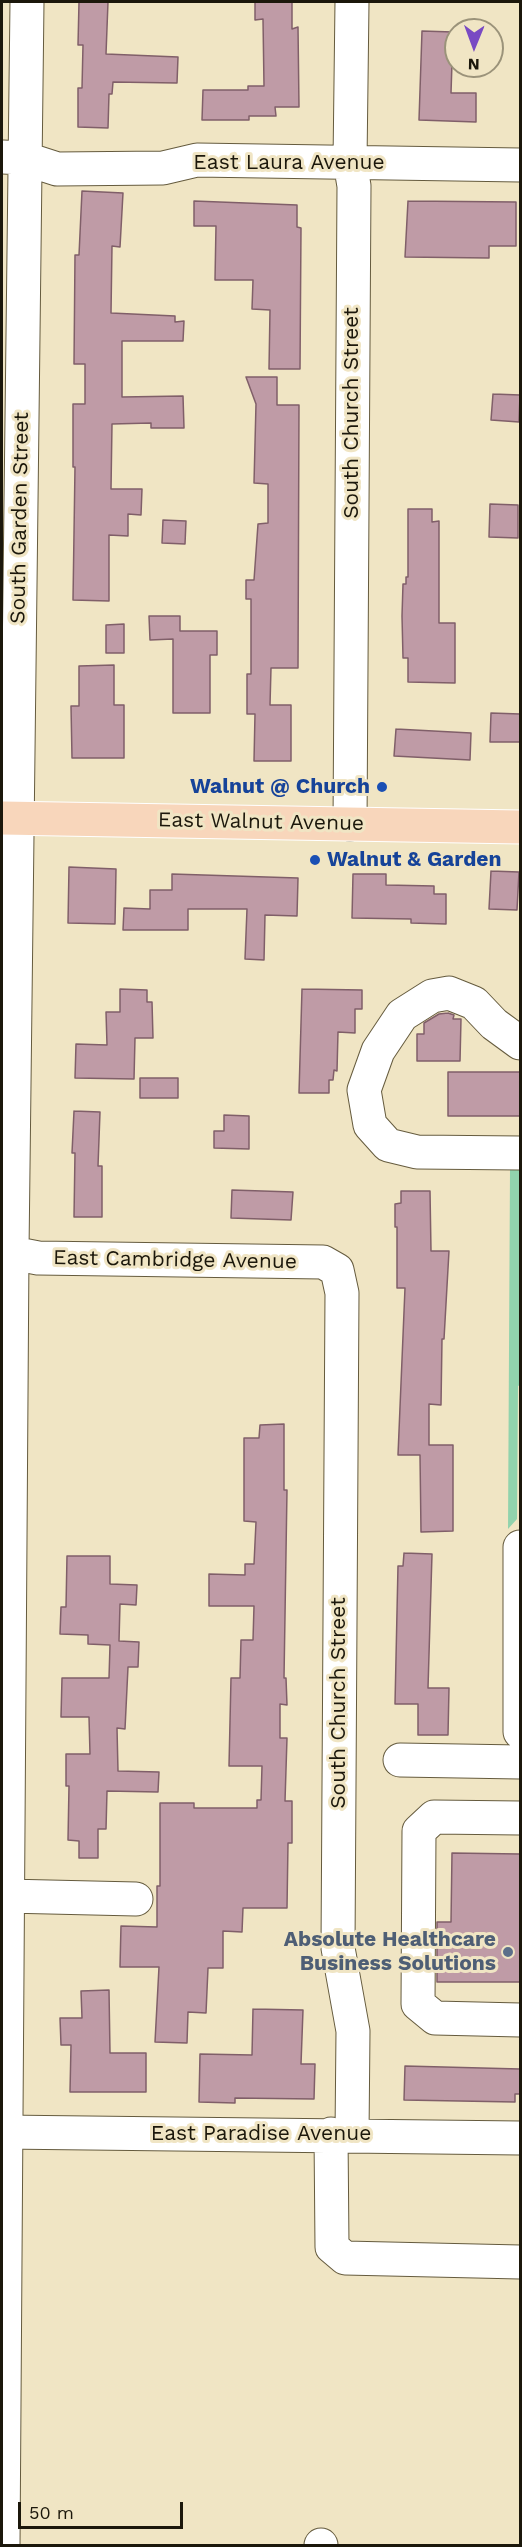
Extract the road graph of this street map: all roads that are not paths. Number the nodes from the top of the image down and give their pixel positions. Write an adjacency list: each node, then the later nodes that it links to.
1 (27, 2): 3 (street, South Garden Street)
2 (352, 2): 4 (street, South Church Street)
3 (12, 158): 4 (street, East Laura Avenue); 6 (street, South Garden Street)
4 (350, 162): 5 (street, East Laura Avenue); 8 (street, South Church Street)
5 (520, 165)
6 (12, 386): 7 (street, South Garden Street)
7 (10, 818): 8 (main road, East Walnut Avenue); 12 (street, South Garden Street)
8 (350, 824): 9 (main road, East Walnut Avenue)
9 (520, 826)
10 (520, 1043): 11 (street)
11 (520, 1153)
12 (7, 1159): 13 (street, South Garden Street)
13 (7, 1251): 14 (street, East Cambridge Avenue); 15 (street, South Garden Street)
14 (337, 1270): 28 (street, South Church Street)
15 (6, 1388): 16 (street, South Garden Street)
16 (6, 1474): 18 (street, South Garden Street)
17 (520, 1547): 19 (street)
18 (5, 1636): 23 (street, South Garden Street)
19 (520, 1732)
20 (400, 1760): 21 (street)
21 (520, 1761)
22 (520, 1818): 26 (street)
23 (6, 1896): 24 (street); 25 (street, South Garden Street)
24 (136, 1899)
25 (4, 1943): 27 (street, South Garden Street)
26 (520, 2020)
27 (3, 2132): 28 (street, East Paradise Avenue); 31 (street, South Garden Street)
28 (342, 2134): 29 (street, East Paradise Avenue); 30 (street, South Church Street)
29 (520, 2138)
30 (520, 2262)
31 (3, 2546)

